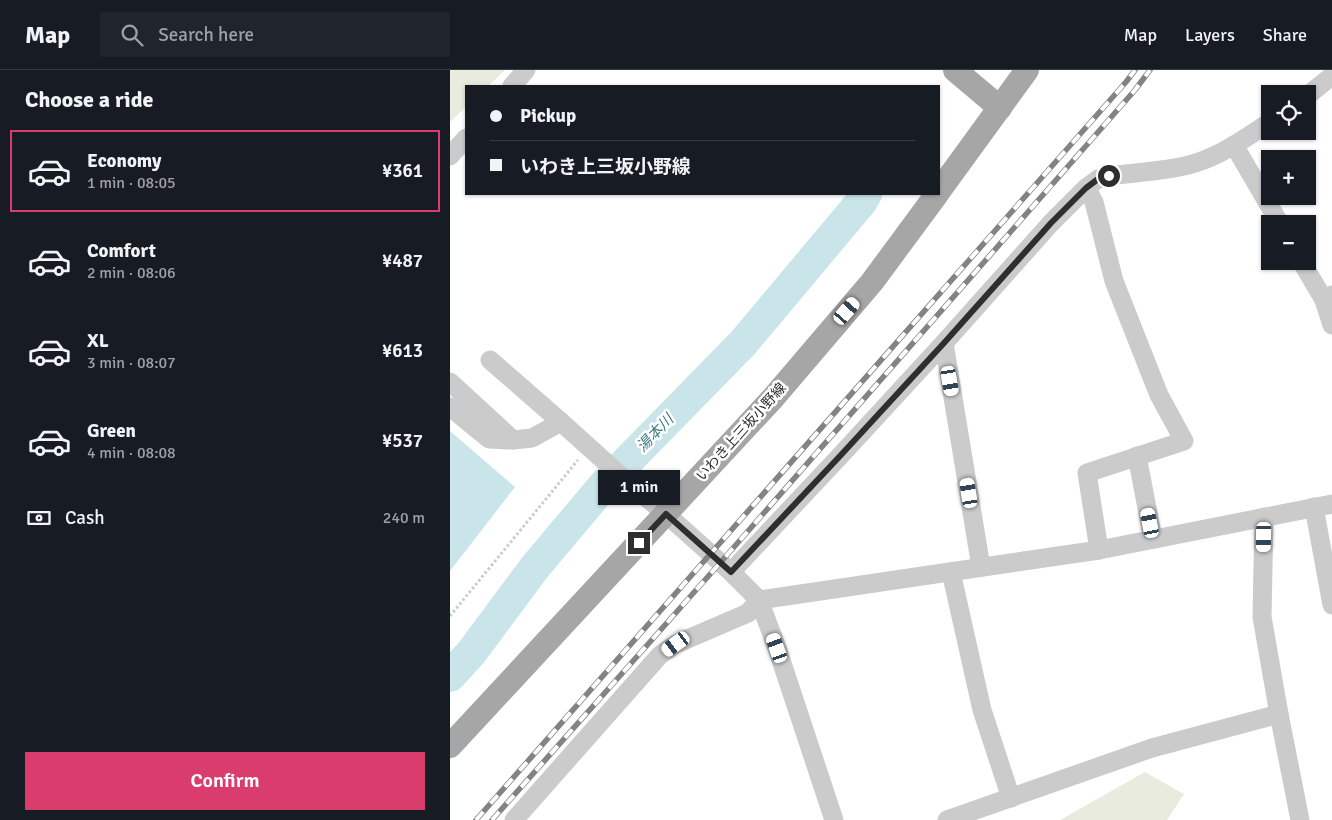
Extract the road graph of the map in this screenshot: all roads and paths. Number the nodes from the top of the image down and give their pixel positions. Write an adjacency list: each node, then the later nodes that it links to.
1 (526, 70): 5 (street)
2 (955, 70): 7 (main road)
3 (1027, 70): 7 (main road, いわき上三坂小野線)
4 (1332, 76): 6 (street)
5 (513, 85)
6 (1316, 89)
7 (1000, 108): 13 (main road, いわき上三坂小野線)
8 (1261, 128): 10 (street)
9 (465, 139): 11 (street)
10 (1234, 145): 12 (street); 15 (street)
11 (450, 156)
12 (1086, 188): 19 (street); 26 (street)
13 (940, 189)
14 (936, 195): 28 (main road, いわき上三坂小野線)
15 (1275, 215)
16 (1308, 270): 17 (street)
17 (1328, 298): 18 (street)
18 (1332, 325)
19 (944, 343): 32 (street); 33 (street)
20 (490, 360): 23 (street)
21 (450, 382): 24 (street)
22 (450, 407): 24 (street)
23 (561, 422): 24 (street); 25 (street)
24 (513, 440)
25 (593, 452): 28 (street); 37 (path)
26 (1137, 456): 30 (street); 31 (street)
27 (1323, 506): 29 (street); 36 (street)
28 (666, 514): 33 (street); 39 (main road, いわき上三坂小野線)
29 (1264, 517): 30 (street); 38 (street)
30 (1153, 539): 31 (street)
31 (1099, 550): 32 (street)
32 (981, 568): 34 (street)
33 (731, 572): 35 (street)
34 (951, 572): 35 (street); 40 (street)
35 (759, 600): 41 (street); 42 (street)
36 (1332, 605)
37 (450, 616)
38 (1279, 714): 40 (street); 44 (street)
39 (450, 746)
40 (1011, 798): 43 (street)
41 (514, 820)
42 (834, 820)
43 (947, 820)
44 (1300, 820)

